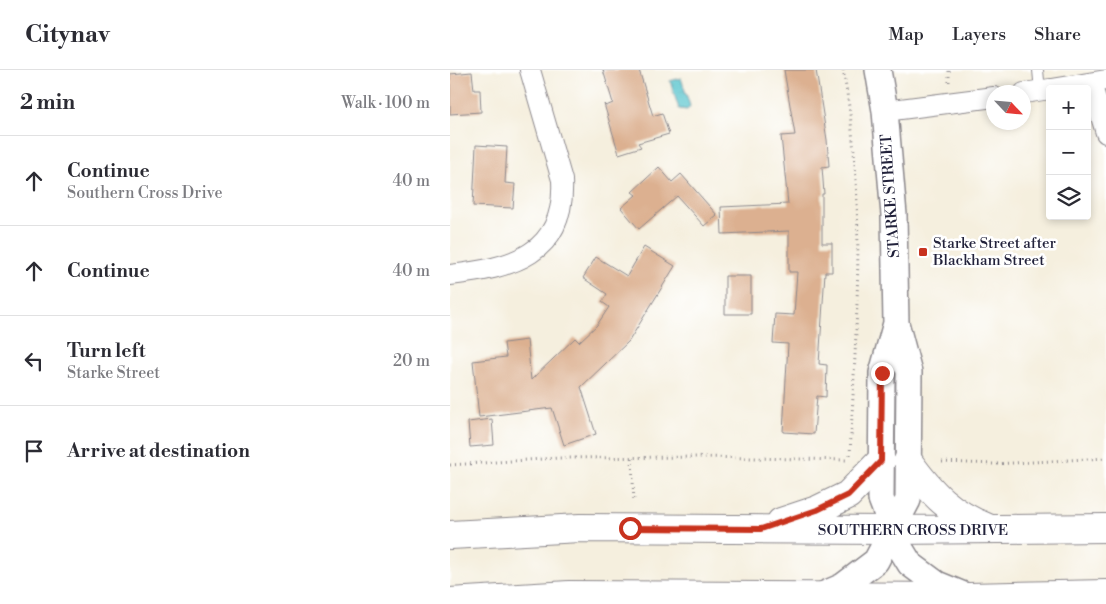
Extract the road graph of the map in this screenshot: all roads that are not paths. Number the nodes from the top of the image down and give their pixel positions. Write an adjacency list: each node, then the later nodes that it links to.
1 (530, 70): 9 (street)
2 (878, 70): 7 (street, STARKE STREET)
3 (1038, 70): 5 (lane)
4 (1098, 82): 5 (street); 8 (street)
5 (1041, 90)
6 (986, 98): 7 (street)
7 (884, 111): 10 (street, STARKE STREET)
8 (1106, 133)
9 (450, 275)
10 (896, 323): 11 (street, STARKE STREET); 12 (street, STARKE STREET)
11 (881, 461): 14 (main road); 15 (street, STARKE STREET)
12 (908, 461): 15 (street, STARKE STREET); 16 (main road)
13 (1106, 528): 16 (main road, SOUTHERN CROSS DRIVE)
14 (761, 529): 15 (main road, SOUTHERN CROSS DRIVE); 17 (main road, SOUTHERN CROSS DRIVE)
15 (892, 530): 16 (main road, SOUTHERN CROSS DRIVE); 19 (street, STARKE STREET); 20 (street, STARKE STREET)
16 (994, 530)
17 (450, 536)
18 (1106, 594): 20 (main road)
19 (820, 596): 20 (main road); 21 (main road)
20 (969, 597)
21 (450, 602)

